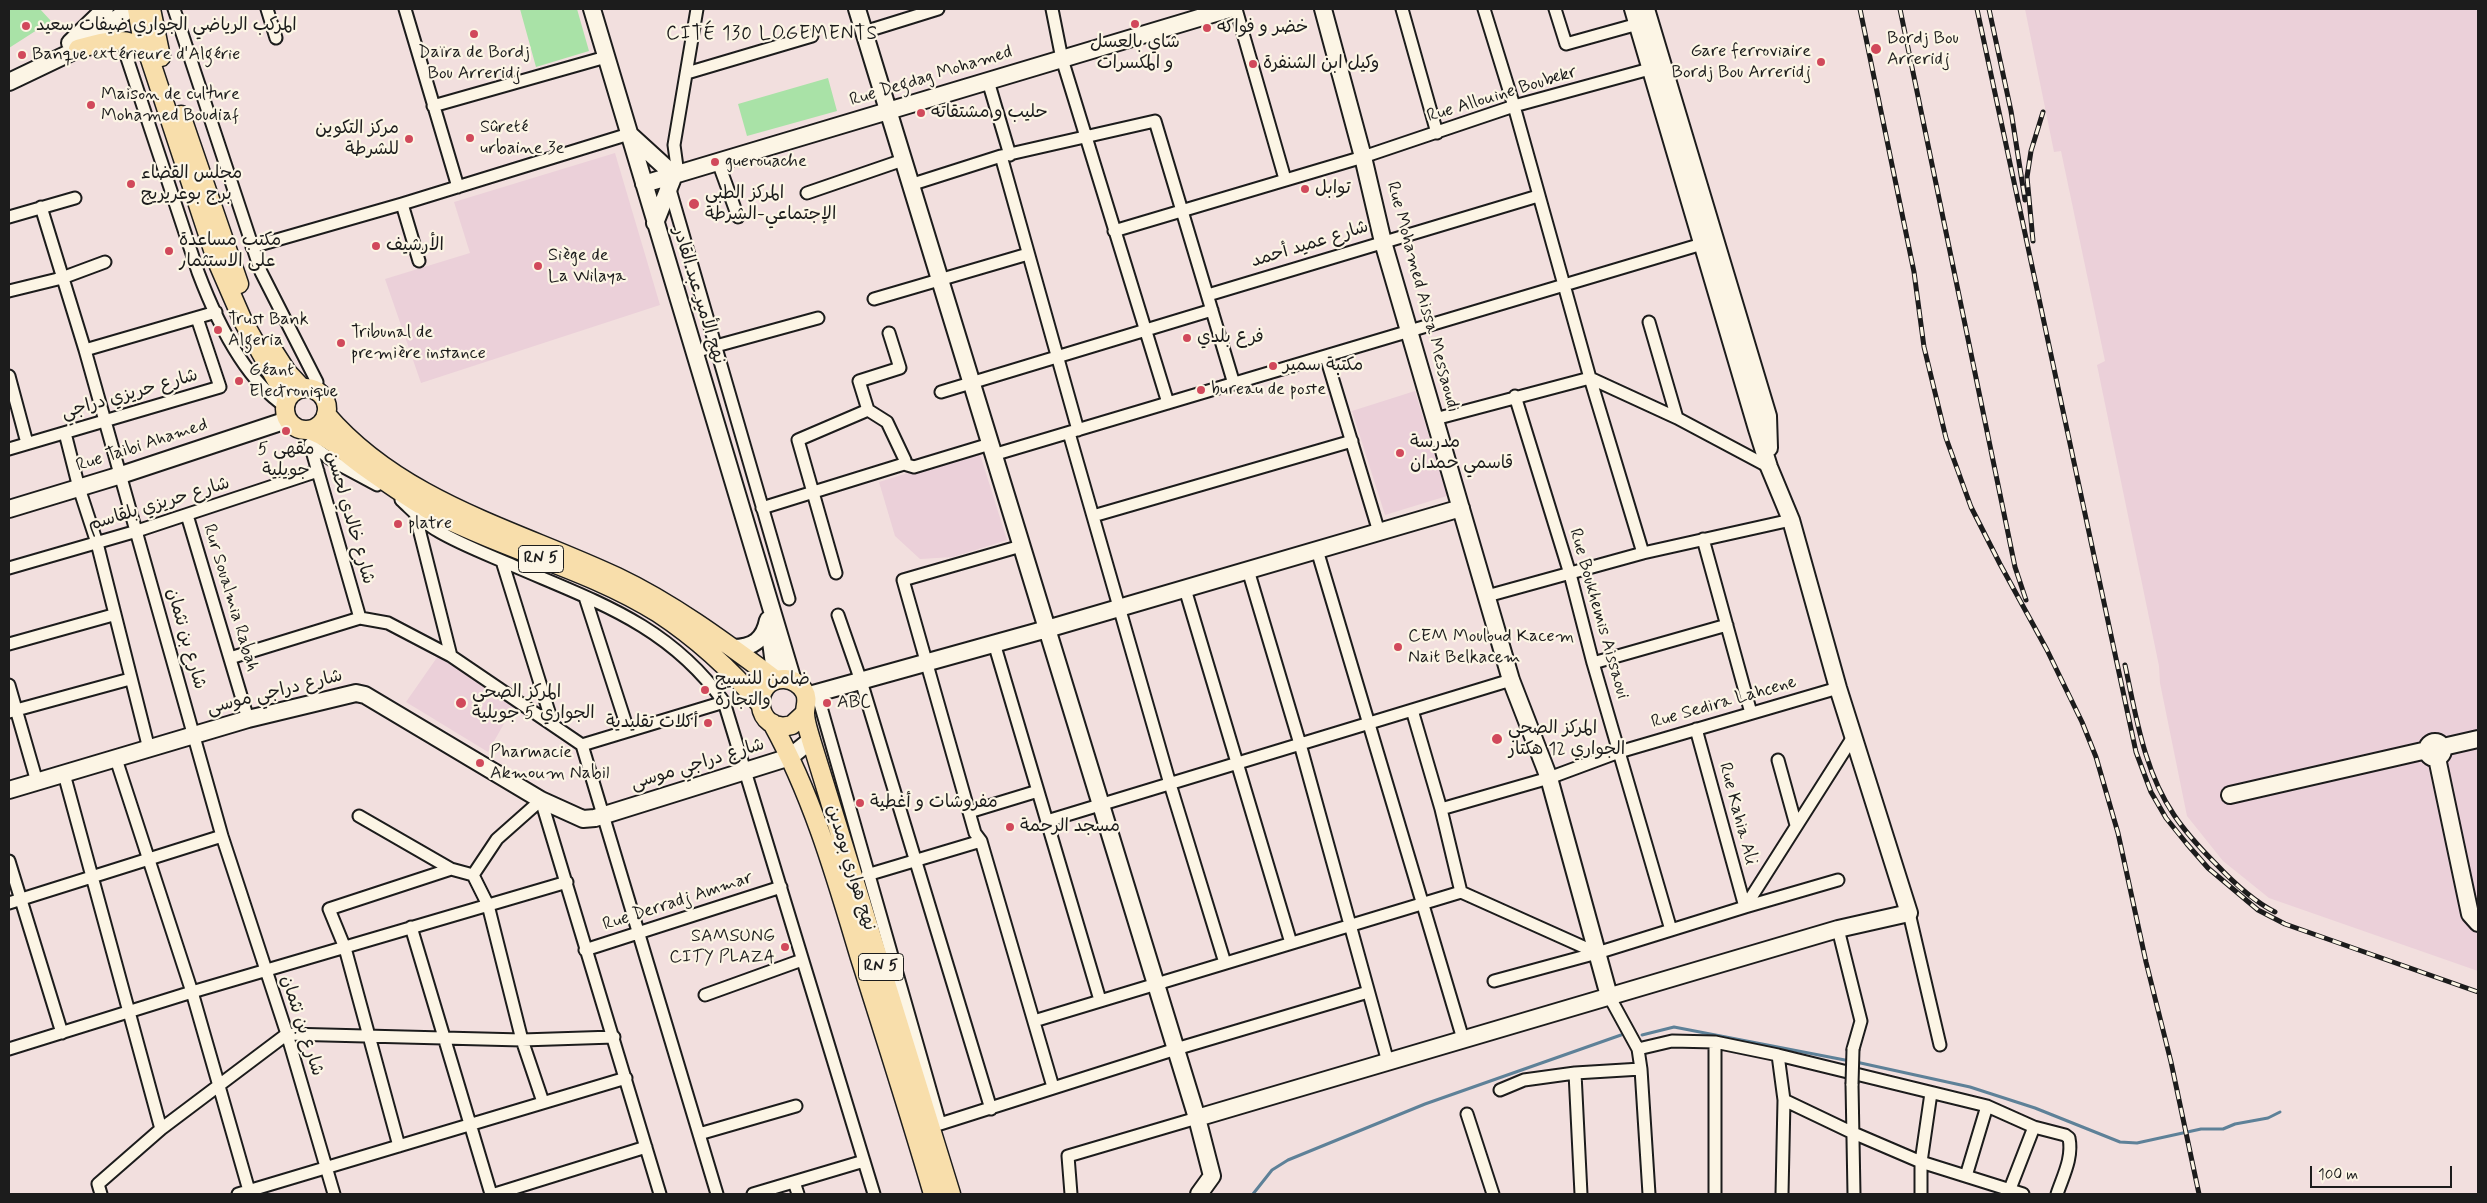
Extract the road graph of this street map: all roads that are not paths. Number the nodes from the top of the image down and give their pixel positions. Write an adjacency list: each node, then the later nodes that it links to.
1 (105, 9): 28 (street)
2 (129, 9): 25 (street)
3 (137, 9): 26 (main road)
4 (151, 9): 44 (main road)
5 (174, 9): 63 (street)
6 (267, 9): 23 (street)
7 (405, 9): 34 (street)
8 (592, 9): 27 (street, نهج الأمير عبد القادر)
9 (697, 9): 31 (street)
10 (857, 9): 21 (street)
11 (938, 9): 21 (street)
12 (1052, 9): 29 (street)
13 (1229, 9): 29 (street, Rue Degdag Mohamed)
14 (1236, 9): 46 (street)
15 (1323, 9): 41 (street, Rue Mohamed Aissa Messaoudi)
16 (1402, 9): 37 (street)
17 (1484, 9): 35 (street)
18 (1555, 9): 20 (street)
19 (1646, 9): 30 (street)
20 (1635, 16): 30 (street)
21 (864, 32): 36 (street)
22 (812, 36): 31 (street)
23 (276, 38)
24 (121, 40): 25 (main road); 26 (main road); 49 (street)
25 (78, 49): 28 (street)
26 (148, 51): 44 (main road)
27 (606, 57): 34 (street); 38 (street, نهج الأمير عبد القادر)
28 (57, 58): 33 (street)
29 (1062, 59): 32 (street, Rue Degdag Mohamed); 39 (street)
30 (1657, 67): 35 (street, Rue Allouine Boubekr); 62 (street); 108 (street)
31 (687, 74): 45 (street)
32 (988, 81): 36 (street, Rue Degdag Mohamed); 40 (street)
33 (9, 82)
34 (434, 106): 50 (street)
35 (1514, 106): 37 (street, Rue Allouine Boubekr); 52 (street)
36 (887, 111): 42 (street); 43 (street, Rue Degdag Mohamed)
37 (1437, 133): 41 (street, Rue Allouine Boubekr)
38 (629, 134): 45 (street); 47 (street, نهج الأمير عبد القادر); 50 (street)
39 (1086, 137): 40 (street); 56 (street); 60 (street)
40 (1005, 156): 48 (street); 64 (street)
41 (1363, 157): 46 (street, Rue Allouine Boubekr); 61 (street, Rue Mohamed Aissa Messaoudi)
42 (902, 160): 48 (street); 51 (street)
43 (718, 162): 45 (street, Rue Degdag Mohamed); 58 (street)
44 (196, 178): 49 (street); 90 (main road); 94 (main road)
45 (674, 178): 47 (street, Rue Degdag Mohamed); 59 (street); 81 (street)
46 (1285, 180): 56 (street, Rue Allouine Boubekr)
47 (644, 184): 59 (street, نهج الأمير عبد القادر)
48 (910, 185): 68 (street)
49 (170, 186): 74 (street)
50 (458, 187): 54 (street)
51 (807, 193)
52 (1538, 196): 61 (street, شارع عميد أحمد); 69 (street)
53 (75, 198): 55 (street)
54 (402, 204): 63 (street); 65 (street)
55 (41, 207): 57 (street); 67 (street, شارع بن نثمان)
56 (1183, 212): 60 (street, Rue Allouine Boubekr); 71 (street)
57 (9, 216)
58 (738, 217)
59 (655, 223): 83 (street, نهج الأمير عبد القادر)
60 (1114, 231): 78 (street)
61 (1383, 242): 71 (street, شارع عميد أحمد); 79 (street, Rue Mohamed Aissa Messaoudi)
62 (1702, 244): 69 (street); 108 (street)
63 (252, 247): 90 (street)
64 (1028, 254): 68 (street); 84 (street)
65 (419, 261)
66 (105, 262): 67 (street)
67 (62, 278): 70 (street); 82 (street, شارع بن نثمان)
68 (939, 278): 72 (street); 88 (street)
69 (1563, 285): 79 (street); 87 (street)
70 (9, 291)
71 (1208, 295): 73 (street)
72 (874, 299)
73 (1212, 310): 78 (street); 89 (street)
74 (216, 312): 75 (street); 94 (street)
75 (197, 318): 82 (street); 99 (street, شارع حريزي دراجي)
76 (818, 318): 81 (street)
77 (1649, 322): 97 (street)
78 (1145, 330): 84 (street); 93 (street)
79 (1409, 332): 85 (street); 98 (street, Rue Mohamed Aissa Messaoudi)
80 (888, 333): 95 (street)
81 (716, 346): 83 (street); 113 (street)
82 (86, 350): 99 (street, شارع بن نثمان)
83 (694, 352): 133 (street, نهج الأمير عبد القادر)
84 (1057, 356): 88 (street); 100 (street)
85 (1326, 357): 89 (street); 103 (street)
86 (9, 376): 104 (street)
87 (1590, 378): 92 (street); 97 (street); 126 (street)
88 (971, 382): 91 (street); 106 (street)
89 (1234, 384): 93 (street)
90 (308, 389): 94 (main road); 96 (main road)
91 (941, 392)
92 (1514, 396): 98 (street); 131 (street, Rue Boukhemis Aissaoui)
93 (1168, 404): 100 (street)
94 (287, 408): 102 (main road); 110 (street, Rue Taibi Ahamed)
95 (868, 410): 107 (street); 112 (street)
96 (326, 414): 102 (main road); 146 (main road, RN 5)
97 (1677, 418): 108 (street)
98 (1435, 419): 114 (street, Rue Mohamed Aissa Messaoudi)
99 (105, 421): 101 (street, شارع حريزي دراجي); 110 (street, شارع بن نثمان)
100 (1073, 431): 106 (street); 118 (street)
101 (65, 432): 104 (street, شارع حريزي دراجي); 111 (street)
102 (307, 435): 109 (street, شارع خالدي لحسن); 116 (street); 159 (main road, RN 5)
103 (1352, 441): 118 (street); 121 (street)
104 (27, 443): 105 (street, شارع حريزي دراجي)
105 (9, 449)
106 (992, 450): 107 (street); 124 (street)
107 (904, 464): 112 (street)
108 (1770, 467): 119 (street)
109 (318, 472): 117 (street, شارع حريزي بلقاسم); 140 (street, شارع خالدي لحسن)
110 (121, 475): 111 (street, Rue Taibi Ahamed); 120 (street, شارع بن نثمان)
111 (79, 488): 115 (street, Rue Taibi Ahamed); 123 (street)
112 (814, 492): 113 (street); 130 (street)
113 (762, 508): 136 (street)
114 (1461, 508): 121 (street); 134 (street, Rue Mohamed Aissa Messaoudi)
115 (9, 509)
116 (415, 513): 127 (street); 147 (street)
117 (187, 515): 120 (street, شارع حريزي بلقاسم); 148 (street, Rur Soualmia Rabah)
118 (1094, 516): 137 (street)
119 (1791, 520): 122 (street); 156 (street)
120 (137, 531): 123 (street, شارع حريزي بلقاسم); 169 (street, شارع بن نثمان)
121 (1379, 532): 125 (street)
122 (1702, 539): 126 (street); 142 (street)
123 (96, 543): 128 (street, شارع حريزي بلقاسم); 138 (street)
124 (1021, 546): 143 (street); 149 (street)
125 (1317, 550): 129 (street); 165 (street)
126 (1643, 552): 131 (street)
127 (502, 561): 135 (street); 166 (street)
128 (9, 568)
129 (1248, 570): 132 (street); 173 (street)
130 (836, 573)
131 (1570, 574): 134 (street); 150 (street, Rue Boukhemis Aissaoui)
132 (1185, 589): 137 (street); 181 (street)
133 (766, 594): 141 (street, نهج الأمير عبد القادر); 153 (street, نهج الأمير عبد القادر)
134 (1487, 596): 152 (street, Rue Mohamed Aissa Messaoudi)
135 (585, 597): 158 (street); 167 (street)
136 (789, 599)
137 (1121, 607): 143 (street); 186 (street)
138 (113, 615): 145 (street); 151 (street)
139 (838, 615): 154 (street)
140 (360, 618): 147 (street); 148 (street)
141 (769, 618): 146 (street); 153 (street, نهج الأمير عبد القادر)
142 (1727, 625): 150 (street); 162 (street)
143 (1048, 628): 144 (street); 191 (street)
144 (994, 643): 149 (street); 188 (street)
145 (9, 644)
146 (733, 648): 153 (main road, RN 5)
147 (451, 656): 166 (street)
148 (230, 658): 163 (street, Rur Soualmia Rabah)
149 (927, 662): 154 (street); 193 (street)
150 (1593, 663): 176 (street, Rue Boukhemis Aissaoui)
151 (130, 679): 161 (street); 175 (street)
152 (1511, 680): 160 (street); 184 (street, Rue Mohamed Aissa Messaoudi)
153 (784, 681): 157 (main road); 159 (main road)
154 (861, 681): 157 (street); 201 (street)
155 (9, 685): 161 (street)
156 (1838, 688): 162 (street, Rue Sedira Lahcene); 170 (street)
157 (809, 700): 164 (main road); 172 (main road, نهج هواري بومدين / RN 5); 205 (street)
158 (724, 702): 167 (street); 182 (street)
159 (760, 704): 164 (main road)
160 (1412, 710): 165 (street); 192 (street)
161 (12, 711): 185 (street)
162 (1751, 713): 168 (street, Rue Sedira Lahcene)
163 (248, 719): 169 (street, شارع دراجي موسى); 190 (street, شارع دراجي موسى)
164 (772, 723): 178 (main road, نهج هواري بومدين / RN 5)
165 (1369, 723): 173 (street); 213 (street)
166 (553, 725): 174 (street)
167 (628, 730): 174 (street)
168 (1696, 730): 176 (street, Rue Sedira Lahcene); 215 (street, Rue Kahia Ali)
169 (194, 734): 175 (street, شارع دراجي موسى); 198 (street, شارع بن نثمان)
170 (1854, 737): 197 (street); 216 (street)
171 (2478, 739): 177 (street)
172 (811, 740): 178 (street, شارع دراجي موسى); 275 (main road, نهج هواري بومدين / RN 5)
173 (1300, 744): 181 (street); 218 (street)
174 (582, 746): 194 (street)
175 (149, 749): 179 (street, شارع دراجي موسى)
176 (1619, 752): 184 (street, Rue Sedira Lahcene); 221 (street, Rue Boukhemis Aissaoui)
177 (2436, 752): 189 (street); 217 (street)
178 (790, 757): 182 (street, شارع دراجي موسى); 275 (main road, نهج هواري بومدين / RN 5)
179 (116, 759): 183 (street, شارع دراجي موسى); 200 (street)
180 (1778, 760): 197 (street)
181 (1238, 763): 186 (street); 223 (street)
182 (747, 770): 194 (street, شارع دراجي موسى); 209 (street)
183 (64, 774): 185 (street, شارع دراجي موسى); 206 (street)
184 (1548, 778): 192 (street, Rue Sedira Lahcene); 226 (street, Rue Mohamed Aissa Messaoudi)
185 (37, 782): 187 (street, شارع دراجي موسى)
186 (1170, 784): 191 (street); 228 (street)
187 (9, 790)
188 (1038, 791): 193 (street); 196 (street)
189 (2230, 795)
190 (541, 800): 194 (street, شارع دراجي موسى); 204 (street); 208 (street)
191 (1102, 805): 196 (street); 231 (street)
192 (1441, 808): 210 (street)
193 (969, 812): 199 (street)
194 (603, 815): 222 (street)
195 (360, 816): 203 (street)
196 (1047, 821): 236 (street)
197 (1796, 825): 215 (street)
198 (222, 836): 200 (street); 229 (street, شارع بن نثمان)
199 (981, 841): 201 (street); 238 (street)
200 (149, 859): 206 (street); 232 (street)
201 (916, 860): 205 (street); 264 (street)
202 (9, 861): 211 (street)
203 (451, 869): 204 (street); 224 (street)
204 (473, 875): 214 (street)
205 (867, 875): 268 (street)
206 (94, 876): 211 (street); 237 (street)
207 (1838, 880): 215 (street)
208 (567, 882): 214 (street); 225 (street)
209 (781, 887): 222 (street, Rue Derradj Ammar); 227 (street)
210 (1461, 892): 213 (street); 226 (street)
211 (21, 899): 212 (street); 239 (street)
212 (9, 903)
213 (1424, 904): 218 (street); 244 (street)
214 (488, 905): 219 (street); 245 (street)
215 (1745, 907): 221 (street)
216 (1909, 913): 220 (street); 247 (street)
217 (2478, 923)
218 (1350, 926): 223 (street); 233 (street)
219 (411, 927): 224 (street); 243 (street)
220 (1838, 929): 235 (street); 271 (street, bridge)
221 (1671, 930): 226 (street)
222 (639, 933): 225 (street, Rue Derradj Ammar); 272 (street)
223 (1291, 943): 228 (street)
224 (345, 948): 229 (street); 241 (street)
225 (585, 950): 242 (street)
226 (1598, 953): 230 (street); 235 (street, Rue Mohamed Aissa Messaoudi)
227 (802, 960): 234 (street); 276 (street)
228 (1225, 963): 231 (street)
229 (265, 971): 232 (street); 240 (street, شارع بن نثمان)
230 (1494, 981)
231 (1156, 983): 236 (street); 249 (street)
232 (192, 992): 237 (street); 256 (street)
233 (1368, 992): 249 (street); 252 (street)
234 (705, 995)
235 (1609, 996): 244 (street); 250 (street)
236 (1100, 1000): 238 (street)
237 (131, 1012): 239 (street); 270 (street)
238 (1034, 1021): 257 (street)
239 (62, 1033): 248 (street)
240 (287, 1034): 241 (street); 256 (street); 278 (street, شارع بن نثمان)
241 (369, 1037): 243 (street); 273 (street)
242 (614, 1037): 245 (street); 255 (street)
243 (443, 1038): 245 (street); 267 (street)
244 (1463, 1039): 252 (street)
245 (522, 1040): 261 (street)
246 (1714, 1042): 250 (street); 251 (street); 299 (street)
247 (1940, 1044)
248 (9, 1049)
249 (1176, 1049): 257 (street); 266 (street)
250 (1638, 1049): 253 (street)
251 (1778, 1055): 259 (street); 260 (street)
252 (1388, 1062): 266 (street)
253 (1641, 1069): 254 (street); 298 (street)
254 (1575, 1073): 258 (street); 297 (street)
255 (626, 1078): 261 (street); 274 (street)
256 (218, 1086): 270 (street); 282 (street)
257 (1053, 1087): 264 (street)
258 (1500, 1090)
259 (1931, 1093): 263 (street); 277 (street)
260 (1784, 1100): 271 (street); 300 (street)
261 (543, 1102): 267 (street)
262 (796, 1106): 272 (street)
263 (1987, 1106): 269 (street); 279 (street)
264 (991, 1109): 268 (street)
265 (1467, 1114): 296 (street)
266 (1197, 1118): 294 (street); 295 (street)
267 (471, 1124): 273 (street); 285 (street)
268 (940, 1124): 275 (street)
269 (2034, 1127): 281 (street); 304 (street)
270 (160, 1129): 283 (street)
271 (1851, 1132): 277 (street); 301 (street)
272 (699, 1134): 288 (street)
273 (399, 1146): 278 (street)
274 (646, 1147): 286 (street); 287 (street)
275 (930, 1153): 292 (main road, نهج هواري بومدين / RN 5); 293 (main road, نهج هواري بومدين / RN 5)
276 (864, 1161): 280 (street); 291 (street)
277 (1921, 1162): 279 (street); 302 (street)
278 (326, 1168): 282 (street); 284 (street, شارع بن نثمان)
279 (1966, 1176): 281 (street)
280 (794, 1182): 289 (street); 290 (street)
281 (2008, 1192): 303 (street)
282 (246, 1193)
283 (100, 1194)
284 (334, 1194)
285 (491, 1194)
286 (495, 1194)
287 (660, 1194)
288 (717, 1194)
289 (753, 1194)
290 (798, 1194)
291 (874, 1194)
292 (934, 1194)
293 (951, 1194)
294 (1071, 1194)
295 (1198, 1194)
296 (1493, 1194)
297 (1581, 1194)
298 (1648, 1194)
299 (1715, 1194)
300 (1782, 1194)
301 (1854, 1194)
302 (1920, 1194)
303 (2023, 1194)
304 (2057, 1194)

